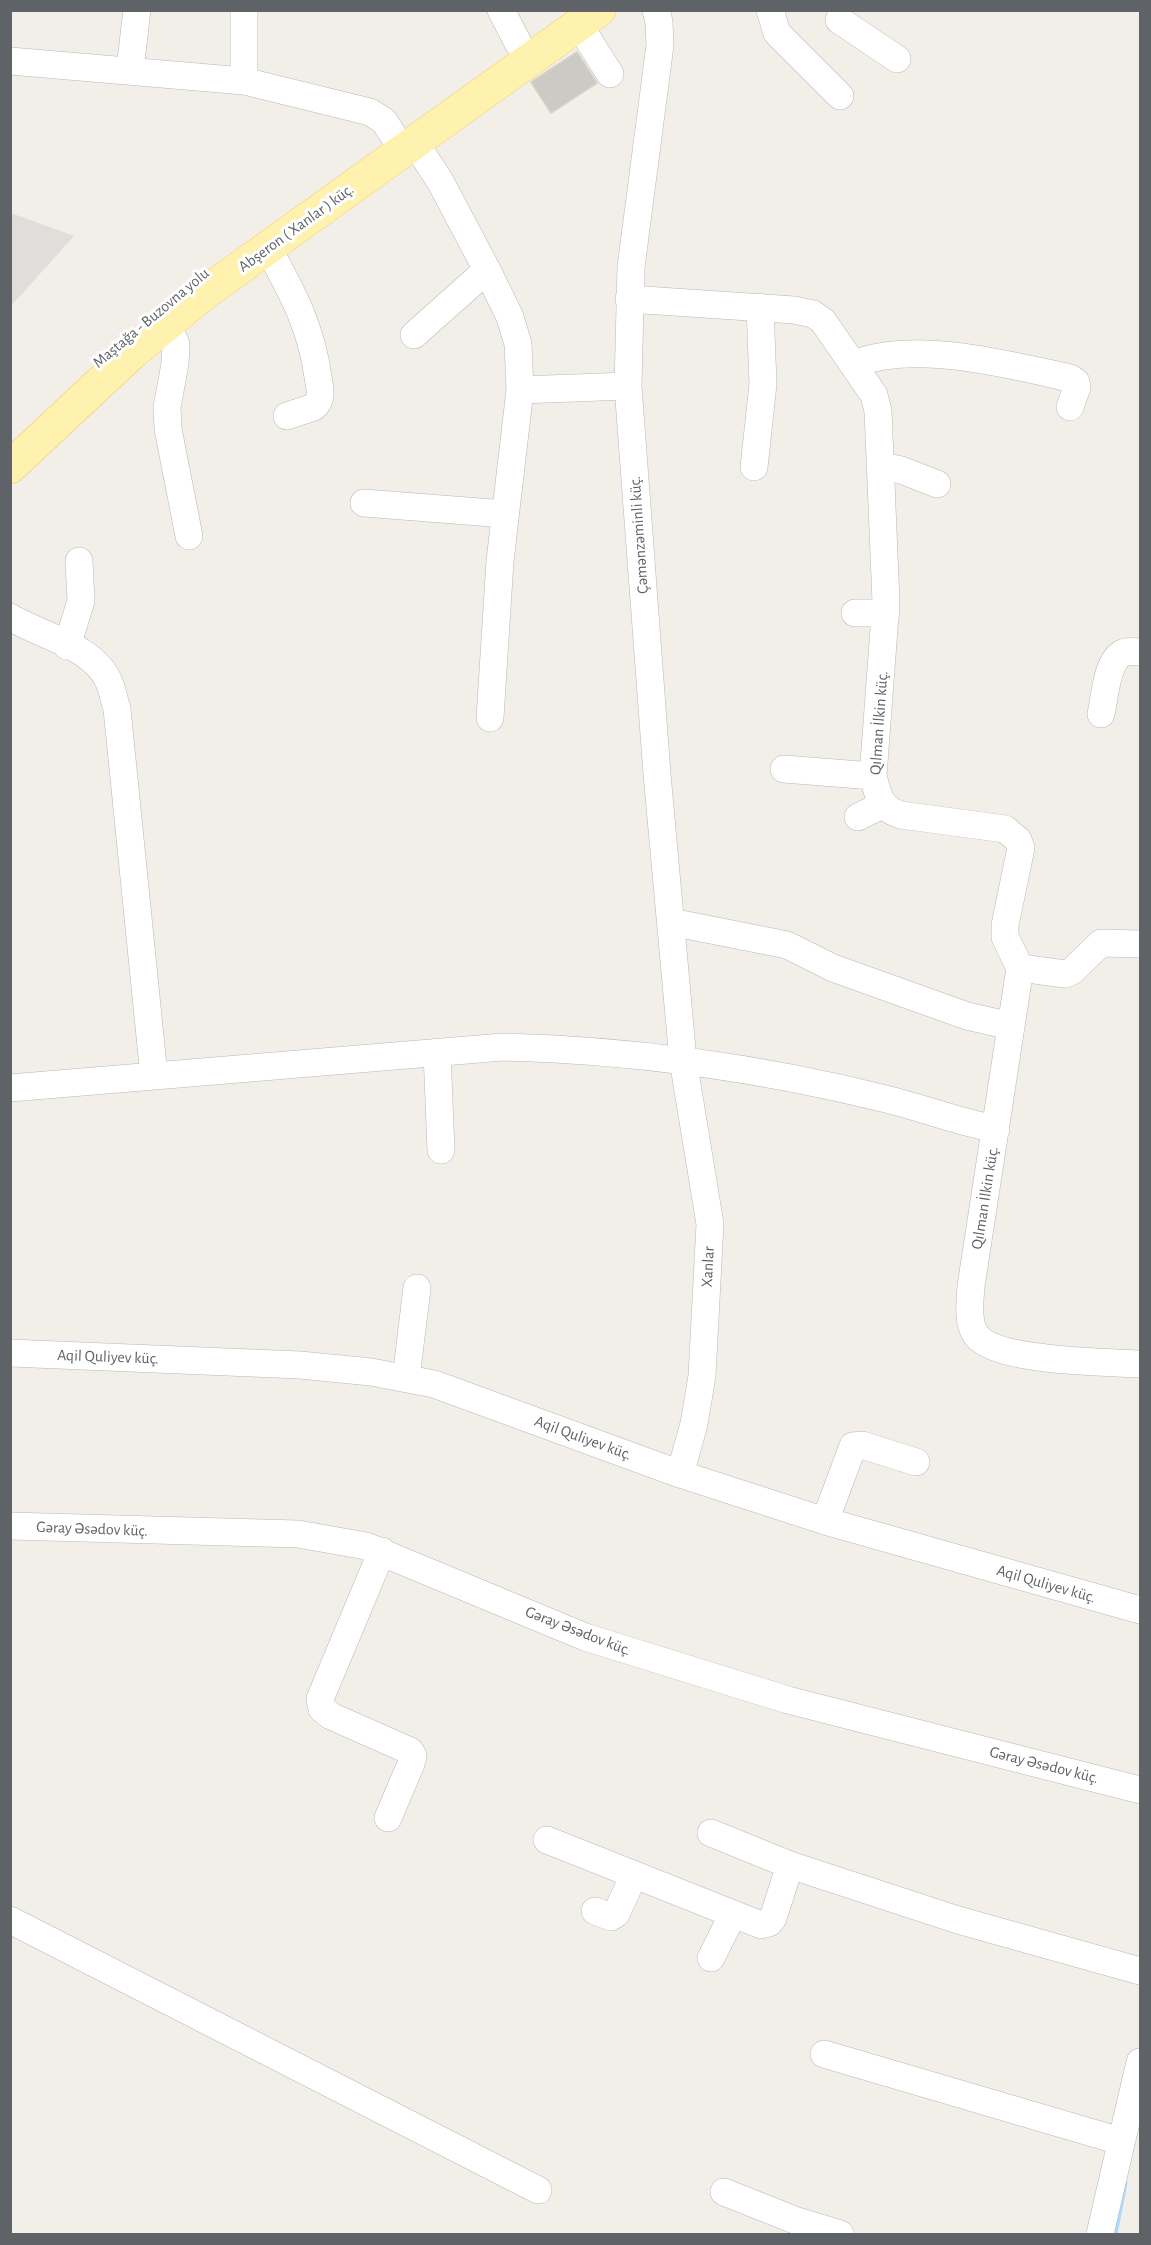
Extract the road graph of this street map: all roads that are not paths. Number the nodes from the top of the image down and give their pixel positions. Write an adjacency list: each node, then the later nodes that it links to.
1 (137, 10): 11 (street)
2 (244, 10): 13 (street)
3 (501, 10): 8 (street)
4 (656, 10): 18 (street, Çəmənzəminli küç.)
5 (770, 10): 14 (street)
6 (838, 14): 9 (street)
7 (580, 15): 8 (main road, Maştağa - Buzovna yolu); 12 (street); 15 (main road, Abşeron ( Xanlar ) küç.)
8 (518, 43): 15 (main road, Maştağa - Buzovna yolu)
9 (897, 58)
10 (10, 61): 11 (street)
11 (130, 69): 13 (street)
12 (610, 74)
13 (244, 81): 15 (street)
14 (840, 96)
15 (404, 139): 16 (main road, Abşeron ( Xanlar ) küç.); 17 (street); 27 (main road, Maştağa - Buzovna yolu)
16 (268, 248): 20 (main road, Abşeron ( Xanlar ) küç.); 26 (street)
17 (487, 270): 21 (street); 24 (street)
18 (629, 299): 19 (street, Qılman İlkin küç.); 23 (street, Çəmənzəminli küç.)
19 (760, 307): 22 (street, Qılman İlkin küç.); 28 (street)
20 (167, 323): 30 (main road, Abşeron ( Xanlar ) küç.); 34 (street)
21 (414, 335)
22 (854, 364): 25 (street); 29 (street, Qılman İlkin küç.)
23 (628, 386): 24 (street); 47 (street, Çəmənzəminli küç.)
24 (520, 390): 33 (street)
25 (1070, 407)
26 (287, 416)
27 (10, 444)
28 (754, 466)
29 (882, 466): 31 (street); 37 (street, Qılman İlkin küç.)
30 (10, 467)
31 (937, 484)
32 (364, 503): 33 (street)
33 (505, 514): 42 (street)
34 (189, 536)
35 (79, 561): 39 (street)
36 (855, 613): 37 (street)
37 (886, 613): 44 (street, Qılman İlkin küç.)
38 (10, 617): 39 (street)
39 (67, 646): 53 (street)
40 (1140, 651): 41 (street)
41 (1101, 714)
42 (490, 718)
43 (784, 769): 44 (street)
44 (873, 776): 45 (street, Qılman İlkin küç.)
45 (882, 804): 46 (street); 49 (street)
46 (858, 817)
47 (671, 922): 50 (street); 52 (street, Çəmənzəminli küç.)
48 (1140, 944): 49 (street)
49 (1020, 968): 50 (street, Qılman İlkin küç.)
50 (1011, 1026): 55 (street, Qılman İlkin küç.)
51 (437, 1052): 52 (street); 53 (street); 56 (street)
52 (683, 1060): 55 (street); 62 (street, Xanlar)
53 (154, 1076): 54 (street)
54 (10, 1088)
55 (996, 1129): 59 (street, Qılman İlkin küç.)
56 (441, 1150)
57 (417, 1288): 60 (street)
58 (10, 1353): 60 (street, Aqil Quliyev küç.)
59 (1140, 1364)
60 (406, 1378): 62 (street, Aqil Quliyev küç.)
61 (916, 1462): 63 (street)
62 (680, 1474): 63 (street, Aqil Quliyev küç.)
63 (825, 1521): 66 (street, Aqil Quliyev küç.)
64 (10, 1526): 65 (street, Gəray Əsədov küç.)
65 (382, 1551): 67 (street, Gəray Əsədov küç.); 68 (street)
66 (1140, 1610)
67 (1140, 1790)
68 (388, 1818)
69 (711, 1833): 71 (street)
70 (547, 1840): 72 (street)
71 (790, 1865): 74 (street); 77 (street)
72 (634, 1875): 73 (street); 74 (street)
73 (595, 1911)
74 (733, 1914): 76 (street)
75 (10, 1920): 81 (street)
76 (711, 1958)
77 (1140, 1971)
78 (824, 2054): 80 (street)
79 (1140, 2062): 80 (street)
80 (1120, 2141): 84 (street)
81 (538, 2190)
82 (724, 2192): 83 (street)
83 (840, 2235)
84 (1100, 2235)

